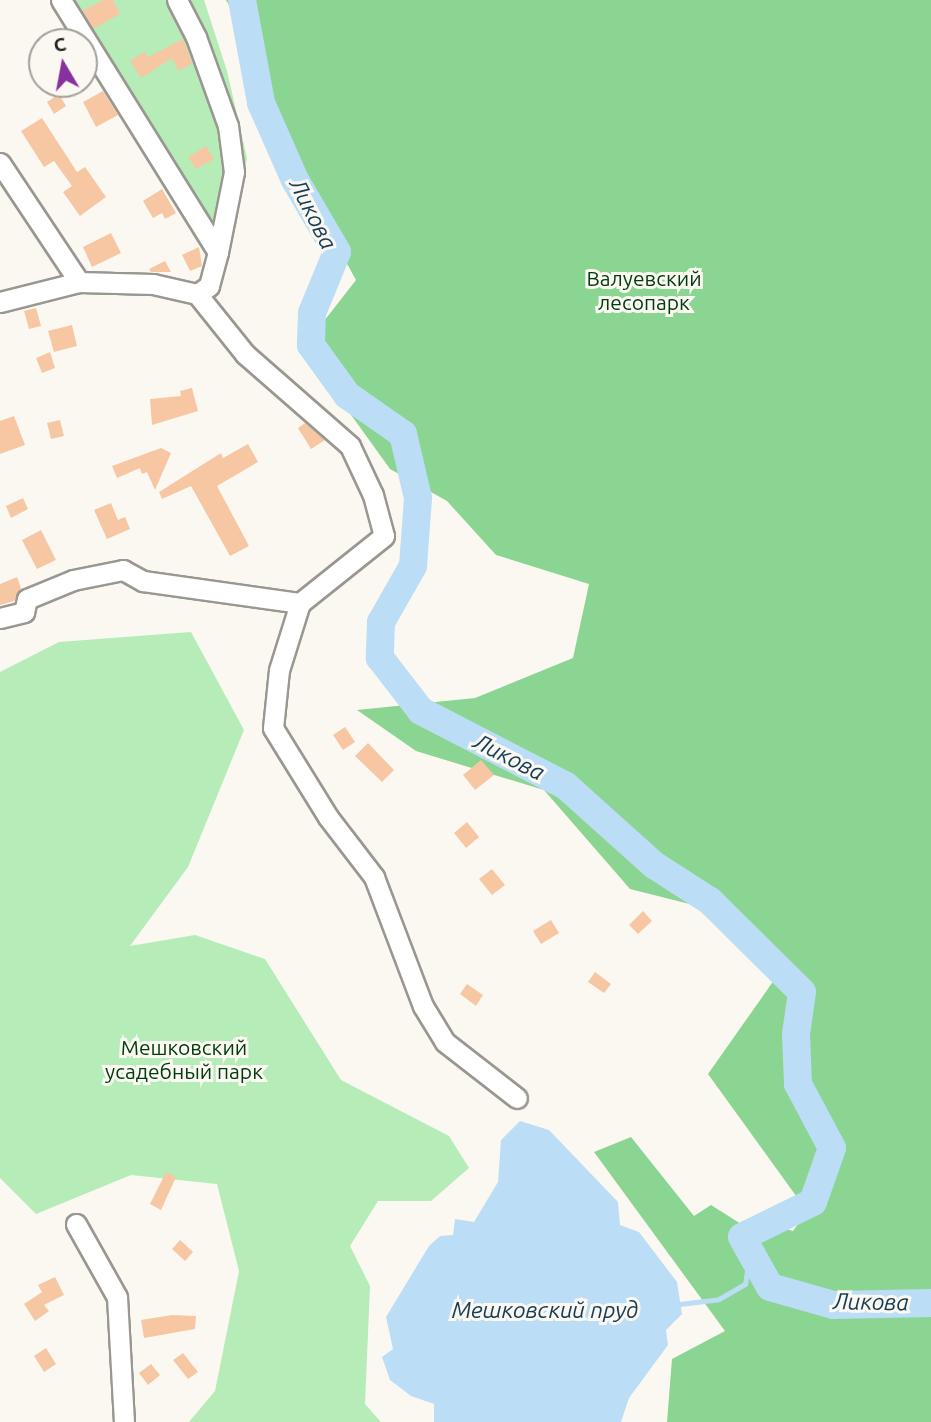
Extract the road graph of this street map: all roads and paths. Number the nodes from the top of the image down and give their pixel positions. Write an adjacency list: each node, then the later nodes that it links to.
1 (61, 0): 4 (street)
2 (177, 0): 4 (street)
3 (0, 163): 5 (street)
4 (218, 251): 6 (street)
5 (79, 282): 6 (street); 7 (street)
6 (197, 294): 8 (street)
7 (0, 302)
8 (300, 603): 9 (street); 10 (street)
9 (0, 618)
10 (517, 1098)
11 (76, 1224): 12 (street)
12 (124, 1422)

